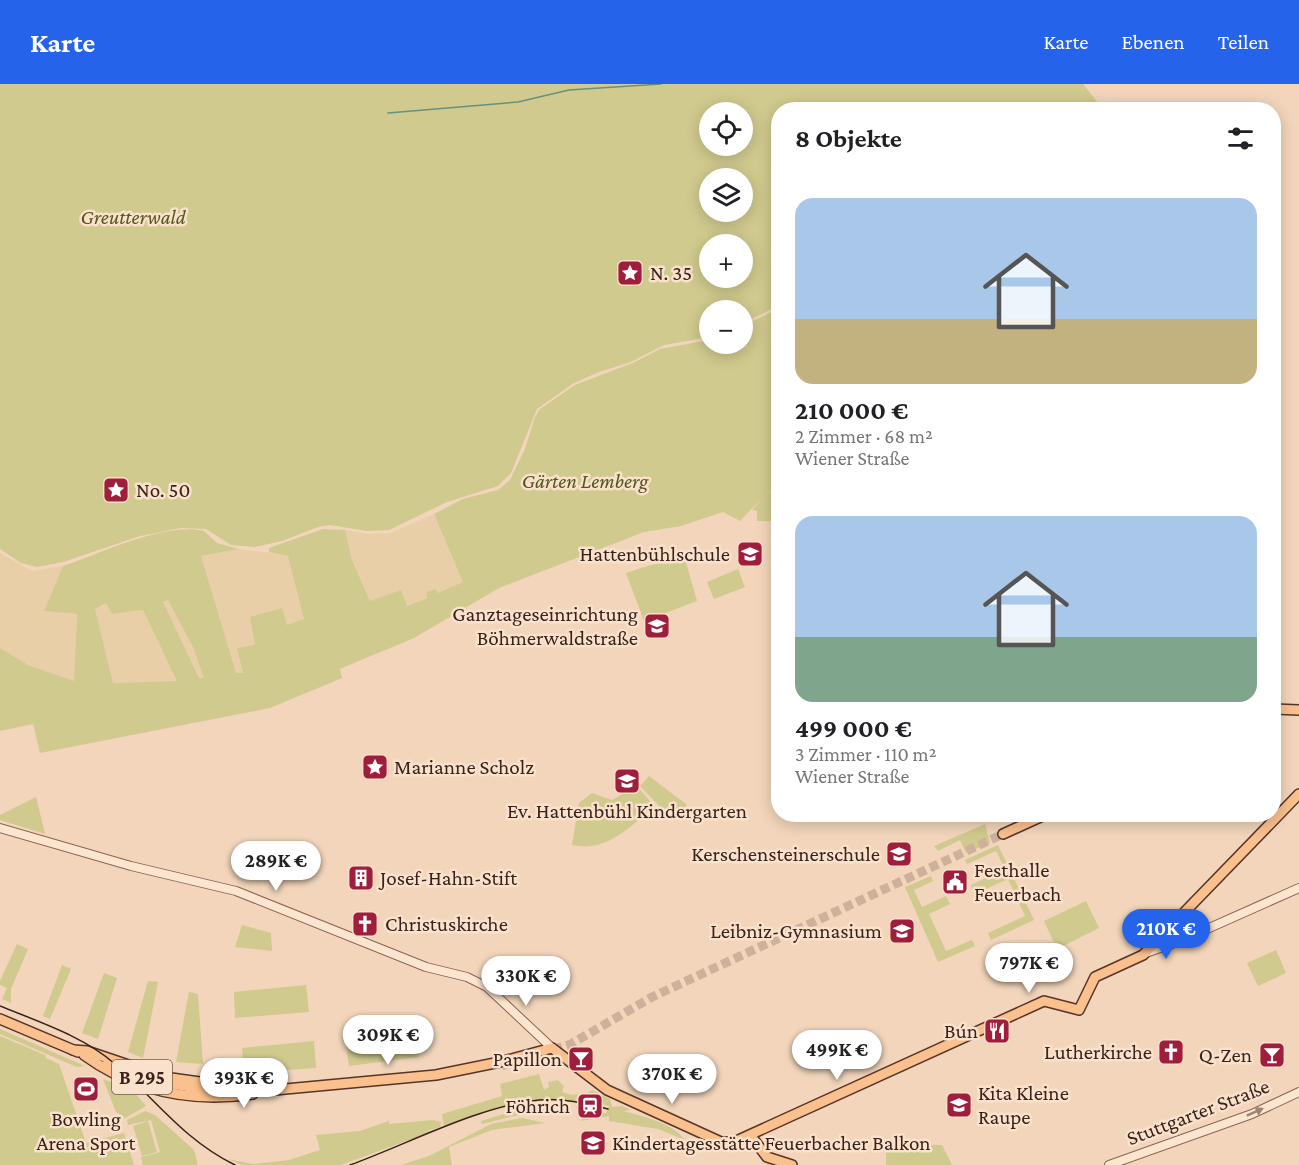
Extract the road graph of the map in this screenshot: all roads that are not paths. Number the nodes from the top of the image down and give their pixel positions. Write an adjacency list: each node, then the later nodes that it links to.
1 (1281, 709): 2 (main road)
2 (1299, 710)
3 (1299, 794): 4 (main road)
4 (1281, 813)
5 (1029, 822): 8 (main road)
6 (1272, 822): 10 (main road)
7 (0, 828): 14 (street)
8 (1003, 834)
9 (1299, 888): 11 (street)
10 (1160, 938): 11 (street); 12 (main road)
11 (1180, 941): 12 (street)
12 (1143, 955): 18 (main road)
13 (0, 1019): 15 (main road, B 295)
14 (552, 1048): 16 (main road); 19 (main road)
15 (73, 1050): 16 (main road); 16 (main road, B 295)
16 (219, 1091)
17 (1299, 1092): 22 (street, Stuttgarter Straße, one-way to 17)
18 (751, 1136): 19 (main road); 20 (main road)
19 (734, 1142): 20 (main road)
20 (759, 1150): 21 (main road)
21 (792, 1165)
22 (1109, 1165)

